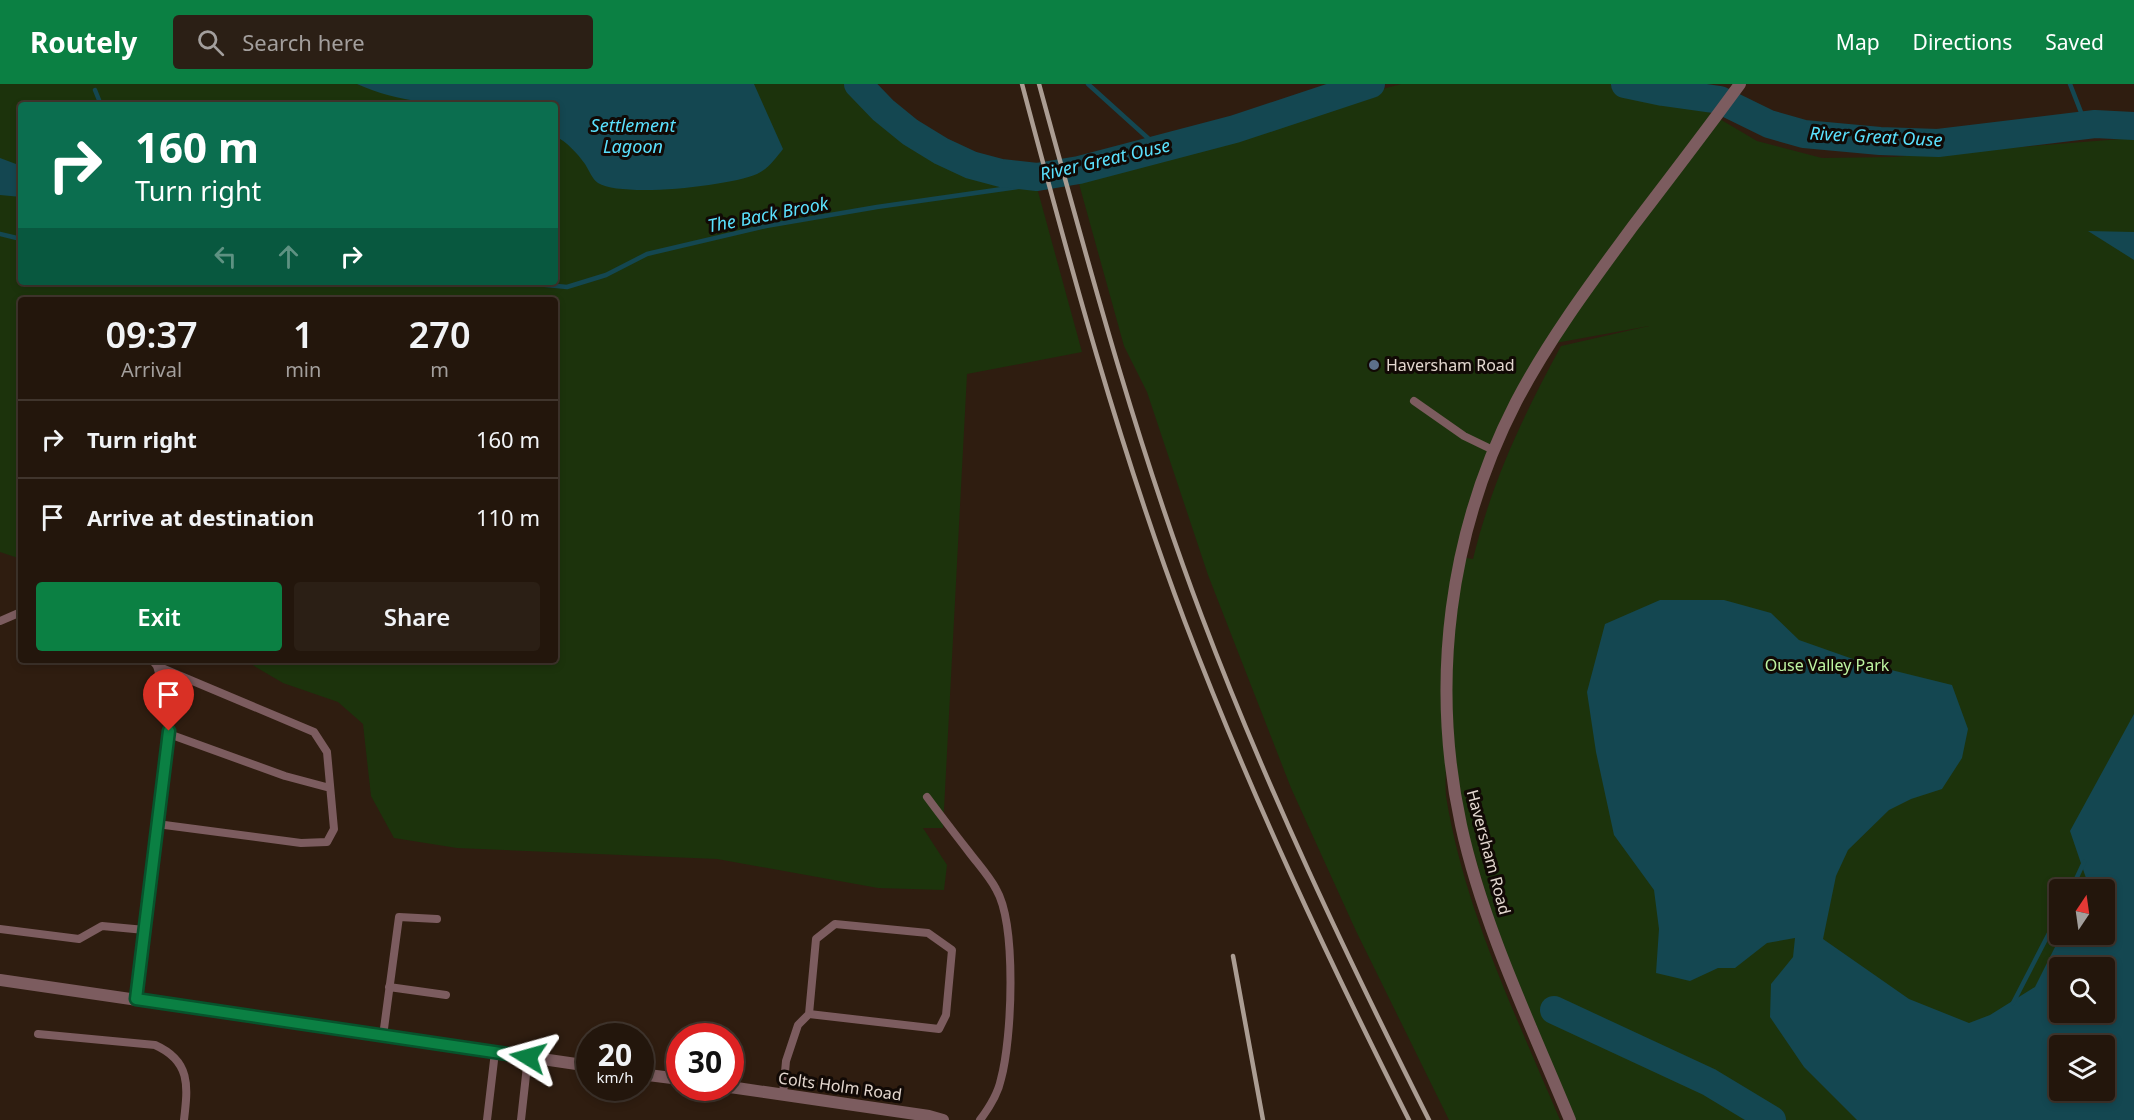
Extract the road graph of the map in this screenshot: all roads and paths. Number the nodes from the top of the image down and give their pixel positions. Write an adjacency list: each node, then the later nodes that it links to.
1 (1740, 84): 3 (street, Haversham Road)
2 (1414, 401): 3 (lane)
3 (1493, 450): 31 (street, Haversham Road)
4 (18, 613): 5 (lane)
5 (0, 621)
6 (154, 663): 7 (lane); 8 (lane)
7 (169, 734): 8 (lane); 10 (lane)
8 (330, 788): 10 (lane)
9 (927, 797): 30 (lane)
10 (156, 824): 13 (lane)
11 (437, 919): 15 (lane)
12 (0, 929): 13 (lane)
13 (145, 930): 17 (lane)
14 (0, 980): 17 (street)
15 (388, 987): 16 (lane); 20 (lane)
16 (446, 995)
17 (136, 999): 20 (street)
18 (809, 1014): 18 (lane); 25 (lane)
19 (38, 1034): 26 (lane)
20 (383, 1036): 21 (street)
21 (495, 1052): 22 (street); 27 (lane)
22 (528, 1057): 23 (street); 28 (lane)
23 (576, 1064)
24 (744, 1089): 25 (street, Colts Holm Road)
25 (783, 1094): 29 (street, Colts Holm Road)
26 (184, 1120)
27 (487, 1120)
28 (521, 1120)
29 (943, 1120)
30 (980, 1120)
31 (1570, 1120)

